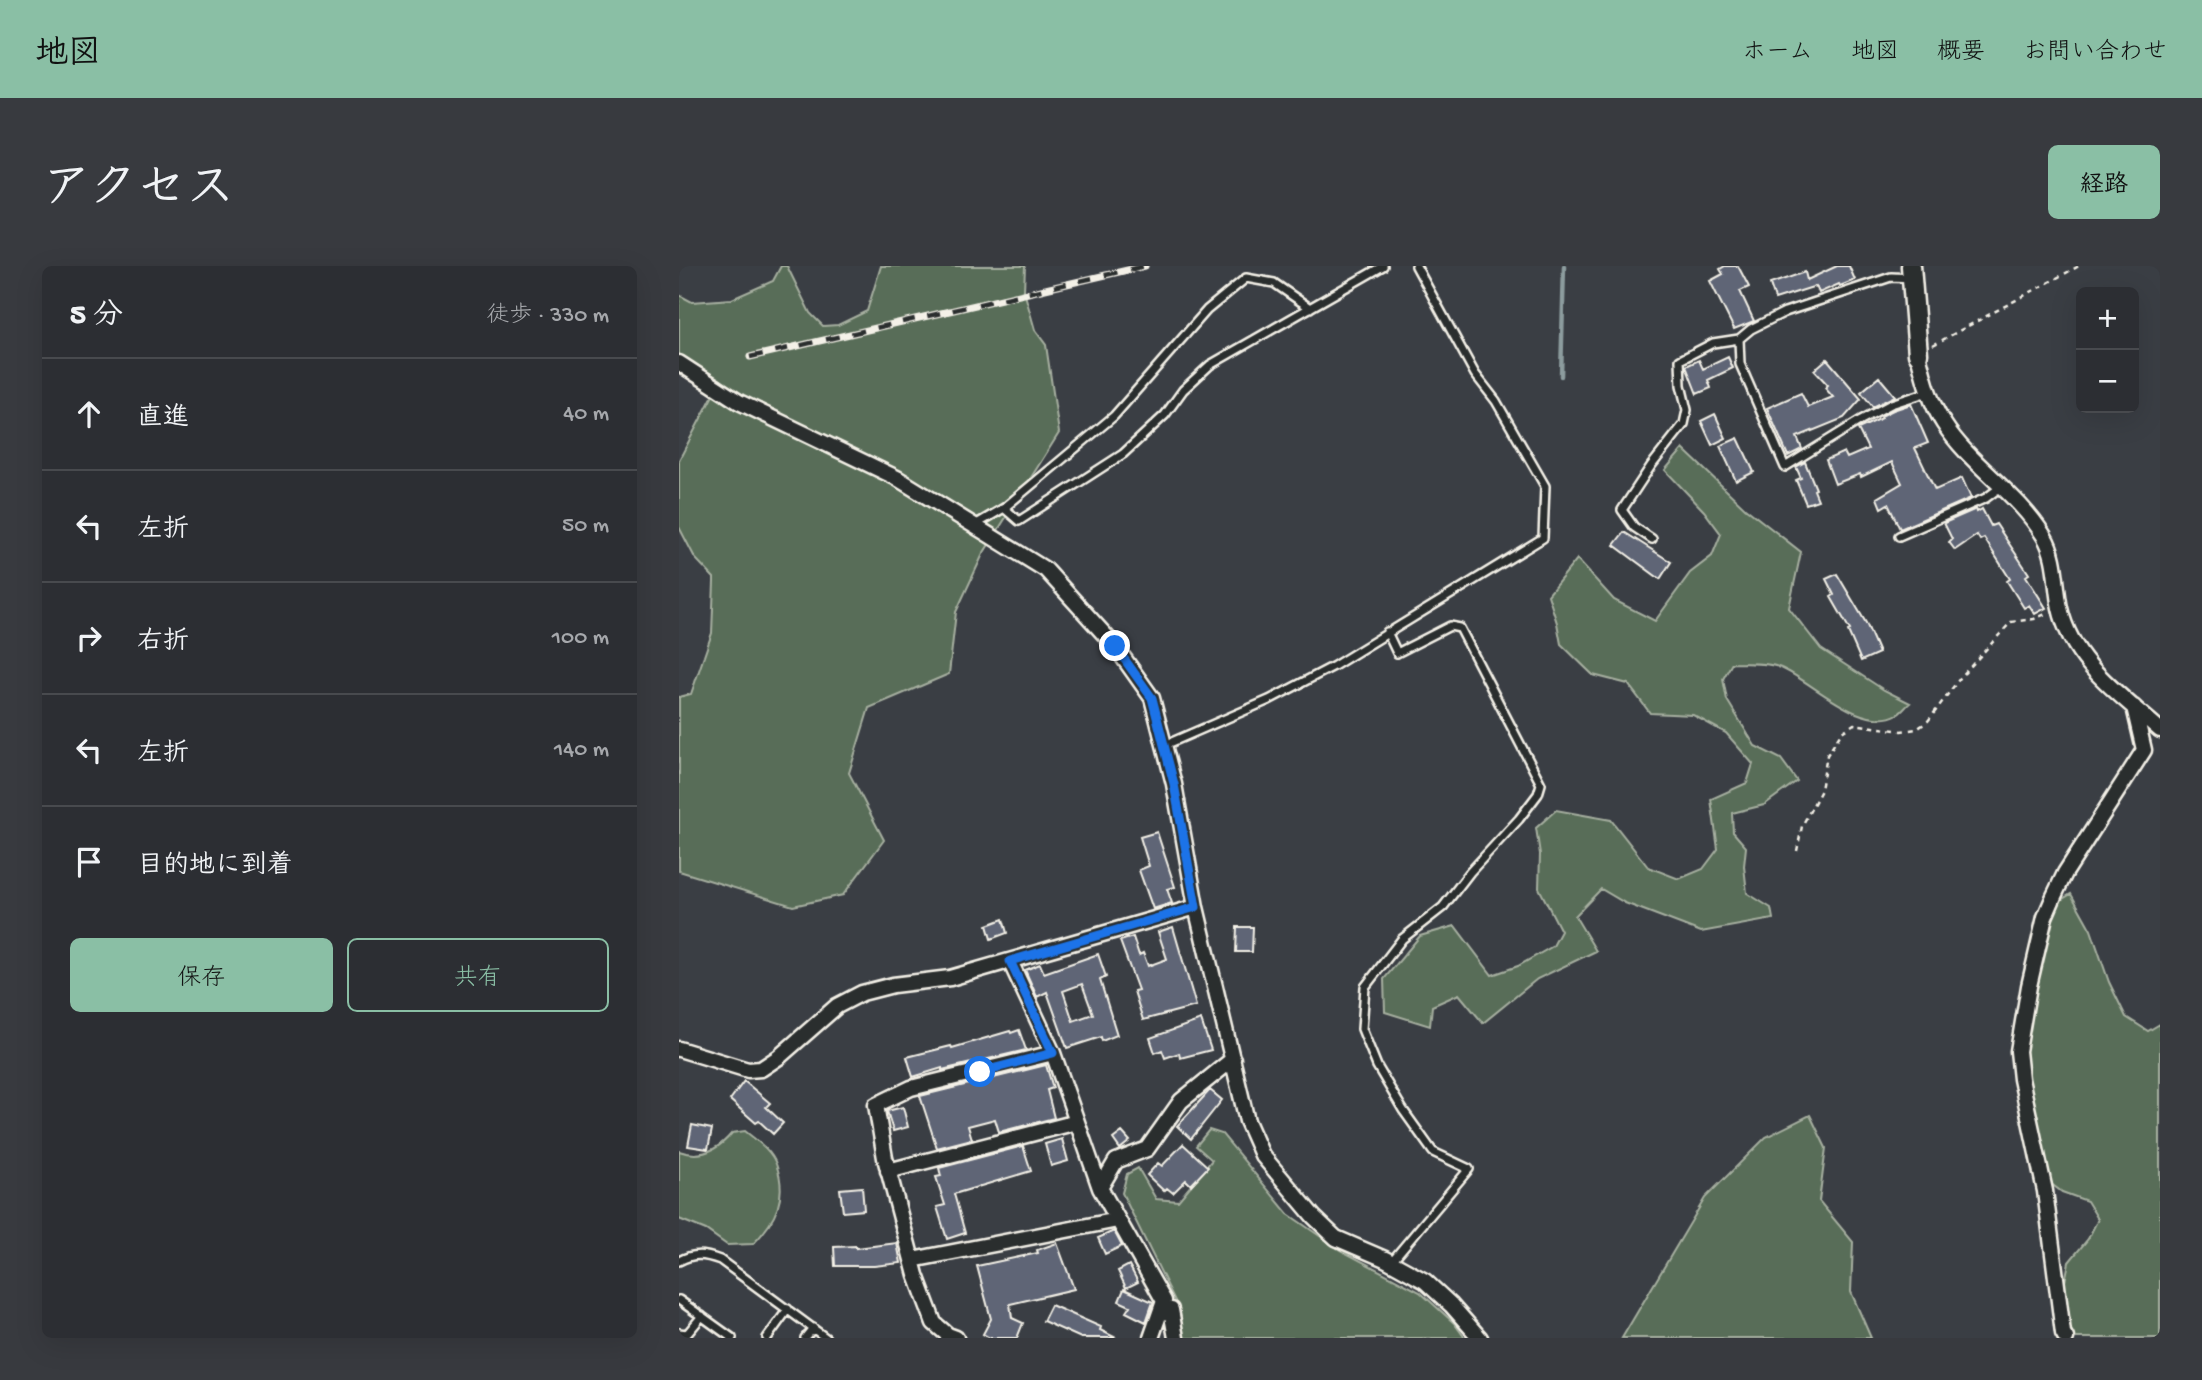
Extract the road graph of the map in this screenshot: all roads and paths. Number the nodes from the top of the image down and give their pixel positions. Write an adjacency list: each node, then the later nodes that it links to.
1 (1383, 266): 5 (lane)
2 (1416, 266): 16 (lane)
3 (2079, 266): 7 (path)
4 (1912, 272): 6 (lane); 7 (street)
5 (1310, 308): 11 (lane); 11 (lane)
6 (1739, 339): 9 (lane); 14 (lane)
7 (1918, 354): 9 (street)
8 (679, 363): 12 (street)
9 (1928, 392): 10 (street)
10 (2003, 485): 13 (lane); 15 (street)
11 (1004, 508): 12 (lane)
12 (974, 526): 19 (street)
13 (1899, 536)
14 (1652, 539)
15 (2060, 608): 17 (street); 20 (path)
16 (1387, 632): 19 (lane); 32 (lane)
17 (2134, 707): 18 (street); 47 (street)
18 (2160, 730)
19 (1165, 745): 21 (street)
20 (1797, 851)
21 (1196, 907): 22 (street); 25 (street)
22 (1010, 961): 23 (street); 24 (street)
23 (679, 1050)
24 (1053, 1053): 26 (street); 27 (street)
25 (1233, 1059): 28 (street); 32 (street)
26 (1077, 1122): 27 (street); 28 (street)
27 (888, 1171): 30 (street)
28 (1100, 1188): 29 (street)
29 (1118, 1220): 30 (street); 35 (street)
30 (912, 1260): 43 (street)
31 (679, 1261): 34 (lane)
32 (1390, 1262): 46 (street)
33 (679, 1300): 36 (lane)
34 (788, 1309): 37 (lane); 40 (lane)
35 (1163, 1309): 44 (street); 45 (street)
36 (702, 1316): 38 (lane); 39 (lane)
37 (813, 1328): 41 (lane); 42 (lane)
38 (679, 1333)
39 (732, 1338)
40 (767, 1338)
41 (805, 1338)
42 (826, 1338)
43 (956, 1338)
44 (1151, 1338)
45 (1176, 1338)
46 (1480, 1338)
47 (2066, 1338)

